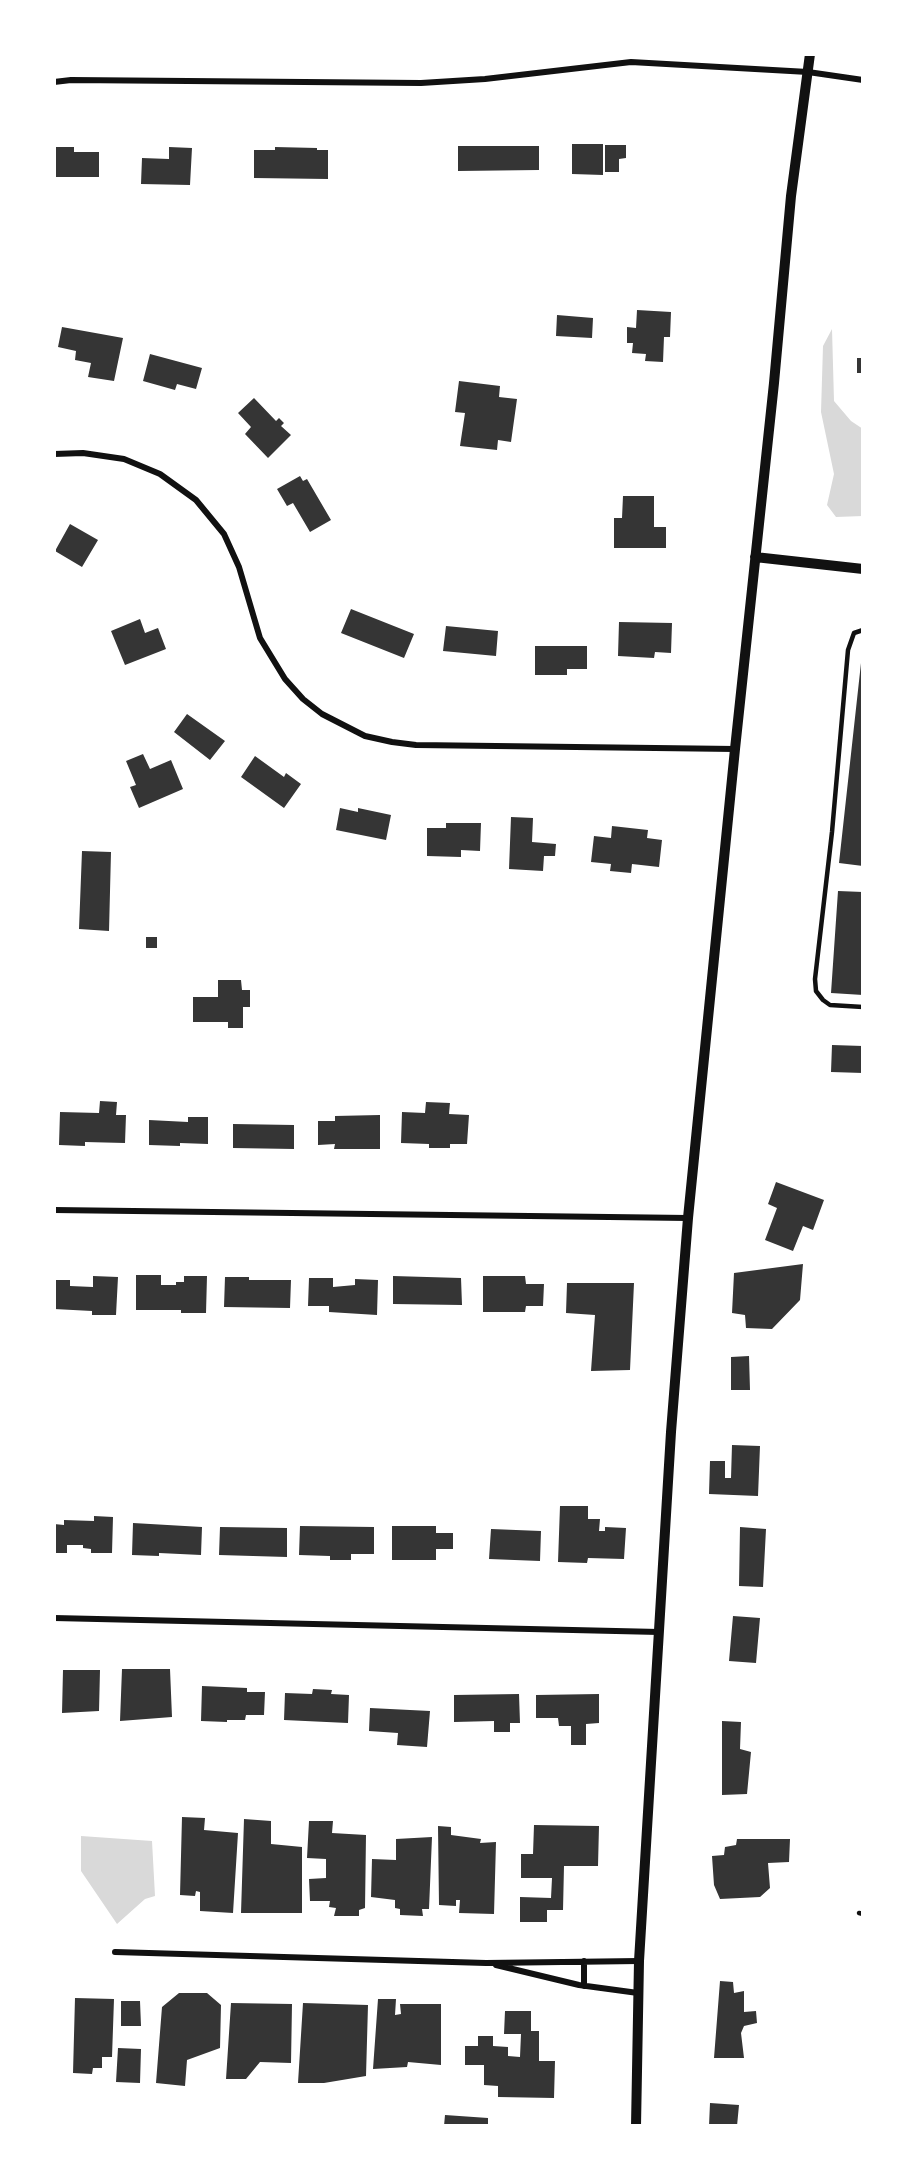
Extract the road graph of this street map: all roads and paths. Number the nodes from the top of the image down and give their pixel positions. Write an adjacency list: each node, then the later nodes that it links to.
1 (810, 54): 2 (street)
2 (808, 72): 3 (street); 4 (street); 6 (street)
3 (863, 80)
4 (54, 82)
5 (54, 454): 9 (street)
6 (755, 557): 7 (street); 9 (street)
7 (863, 569)
8 (863, 630): 10 (lane)
9 (735, 749): 12 (street)
10 (863, 1007)
11 (54, 1210): 12 (street)
12 (688, 1218): 14 (street)
13 (54, 1618): 14 (street)
14 (659, 1632): 17 (street)
15 (116, 1952): 18 (street)
16 (584, 1961): 17 (street); 18 (street); 19 (street)
17 (639, 1961): 20 (street)
18 (486, 1963): 19 (street)
19 (584, 1986): 20 (street)
20 (638, 1993): 21 (street)
21 (636, 2126)

